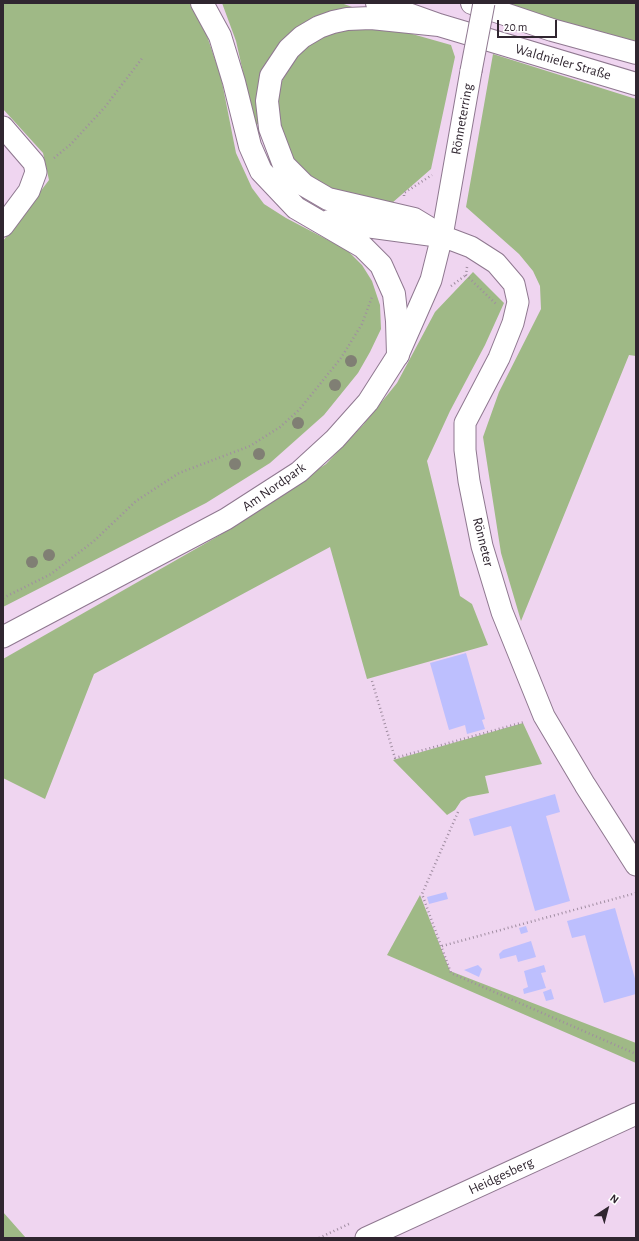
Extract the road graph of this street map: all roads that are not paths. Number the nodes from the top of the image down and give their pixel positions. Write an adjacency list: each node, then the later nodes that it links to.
1 (202, 3): 9 (highway)
2 (377, 3): 5 (highway, Waldnieler Straße)
3 (472, 3): 6 (highway, Waldnieler Straße)
4 (484, 3): 11 (street, Rönneterring, bridge)
5 (439, 25): 7 (highway, Waldnieler Straße); 11 (highway)
6 (636, 53)
7 (636, 84)
8 (3, 128): 10 (street)
9 (316, 219): 11 (highway); 12 (highway)
10 (3, 226)
11 (442, 236): 12 (street, Am Nordpark); 14 (street, Rönneter)
12 (398, 356): 13 (street, Am Nordpark)
13 (3, 637)
14 (636, 865)
15 (636, 1114): 16 (street, Heidgesberg)
16 (366, 1238)

